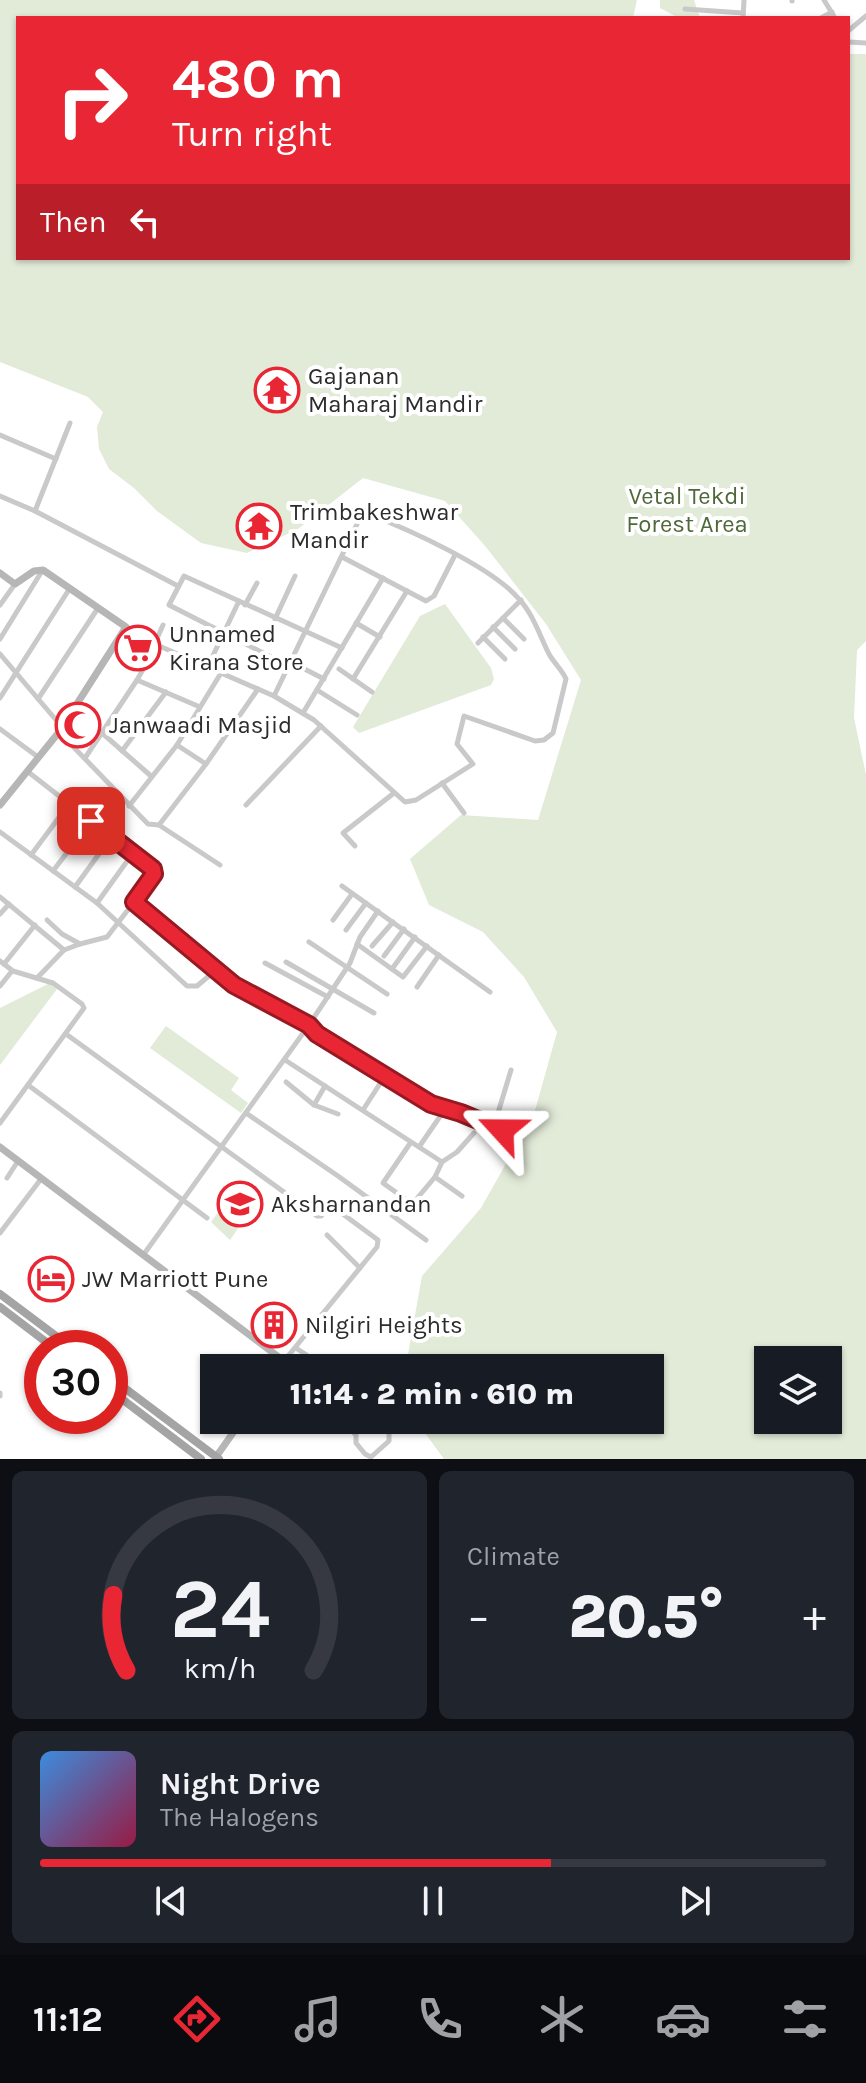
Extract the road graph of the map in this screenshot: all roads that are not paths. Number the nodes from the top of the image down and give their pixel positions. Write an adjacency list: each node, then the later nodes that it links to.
1 (744, 0): 4 (street)
2 (824, 0): 5 (street)
3 (685, 9): 4 (street)
4 (743, 15)
5 (833, 15)
6 (866, 16): 7 (street)
7 (850, 29)
8 (70, 423): 10 (street)
9 (0, 435): 10 (street)
10 (56, 459): 12 (street)
11 (0, 496): 12 (street)
12 (35, 511): 21 (street)
13 (455, 555): 14 (street); 23 (street); 24 (street)
14 (342, 557): 18 (street); 35 (street)
15 (43, 570): 20 (street); 22 (street); 39 (street)
16 (0, 573): 20 (street)
17 (295, 576): 30 (street)
18 (383, 578): 23 (street); 31 (street)
19 (257, 583): 27 (street)
20 (15, 584): 26 (street)
21 (178, 586): 25 (street); 36 (street)
22 (71, 587): 28 (street); 51 (street)
23 (407, 591): 37 (street)
24 (521, 600): 29 (street); 76 (street)
25 (239, 601): 27 (street); 36 (street)
26 (0, 605)
27 (245, 605): 30 (street)
28 (98, 607): 33 (street); 61 (street)
29 (503, 618): 34 (street); 40 (street)
30 (275, 619): 35 (street)
31 (356, 623): 37 (street); 43 (street)
32 (163, 625): 42 (street)
33 (126, 627): 42 (street); 67 (street)
34 (493, 627): 38 (street); 44 (street)
35 (305, 633): 43 (street); 47 (street)
36 (223, 634): 47 (street); 48 (street)
37 (380, 637): 53 (street)
38 (483, 637): 41 (street); 46 (street)
39 (0, 639)
40 (524, 639)
41 (478, 643)
42 (156, 644): 48 (street); 54 (street)
43 (342, 648): 52 (street)
44 (515, 649)
45 (0, 654): 51 (street)
46 (505, 659)
47 (290, 664): 52 (street); 59 (street)
48 (207, 668): 50 (street)
49 (339, 669): 53 (street)
50 (221, 673): 55 (street); 62 (street)
51 (18, 674): 60 (street); 61 (street)
52 (324, 679): 56 (street)
53 (353, 679): 58 (street)
54 (137, 680): 57 (street); 68 (street)
55 (258, 689): 59 (street); 73 (street)
56 (317, 690): 63 (street); 64 (street)
57 (166, 692): 62 (street); 70 (street)
58 (372, 692)
59 (274, 696): 63 (street)
60 (0, 698)
61 (38, 699): 67 (street)
62 (200, 707): 69 (street)
63 (303, 713): 65 (street)
64 (357, 715)
65 (321, 726): 77 (street); 80 (street)
66 (0, 729): 71 (street)
67 (60, 730): 71 (street); 72 (street)
68 (102, 733): 70 (street); 72 (street)
69 (177, 745): 73 (street); 75 (street)
70 (122, 751): 75 (street)
71 (38, 757): 74 (street)
72 (84, 759): 81 (street)
73 (206, 764): 84 (street)
74 (27, 771): 78 (street); 79 (street)
75 (151, 776): 81 (street)
76 (442, 783): 77 (street); 82 (street)
77 (394, 793): 87 (street)
78 (69, 804): 83 (street); 89 (street)
79 (0, 805)
80 (246, 805)
81 (129, 806): 84 (street)
82 (464, 813)
83 (91, 821): 86 (street); 91 (street)
84 (159, 825): 90 (street)
85 (0, 832): 89 (street)
86 (112, 836): 88 (street); 93 (street)
87 (355, 846)
88 (133, 853): 96 (street); 97 (street)
89 (31, 855): 91 (street)
90 (220, 865)
91 (53, 871): 93 (street)
92 (342, 886): 94 (street)
93 (75, 887): 97 (street)
94 (352, 894): 98 (street); 103 (street)
95 (0, 897): 99 (street)
96 (134, 902): 104 (street); 124 (street)
97 (97, 903): 104 (street)
98 (366, 903): 100 (street); 108 (street)
99 (9, 904): 101 (street); 106 (street)
100 (378, 911): 105 (street); 112 (street)
101 (0, 914)
102 (47, 920): 111 (street)
103 (333, 920)
104 (119, 922): 111 (street); 124 (street)
105 (393, 922): 107 (street); 113 (street)
106 (35, 925): 115 (street); 118 (street)
107 (404, 929): 109 (street); 117 (street)
108 (346, 930)
109 (415, 937): 114 (street); 122 (street)
110 (309, 942): 121 (street)
111 (80, 944): 115 (street)
112 (357, 944): 121 (street); 122 (street)
113 (372, 946)
114 (427, 946): 116 (street); 122 (street)
115 (64, 950): 125 (street)
116 (439, 955): 127 (street); 129 (street)
117 (384, 956)
118 (2, 962): 123 (street)
119 (286, 962): 128 (street)
120 (265, 963): 131 (street)
121 (347, 967): 128 (street); 130 (street)
122 (392, 969)
123 (12, 970): 125 (street); 126 (street)
124 (216, 970): 133 (street)
125 (37, 979): 134 (street)
126 (0, 986)
127 (417, 987)
128 (333, 989): 131 (street); 132 (street)
129 (490, 992)
130 (387, 994)
131 (328, 997): 133 (street)
132 (374, 1013)
133 (309, 1025): 135 (street); 147 (street)
134 (66, 1034): 139 (street); 153 (street)
135 (285, 1060): 140 (street); 143 (street)
136 (511, 1070): 147 (street)
137 (286, 1082): 141 (street)
138 (381, 1082): 142 (street)
139 (28, 1085): 146 (street); 160 (street)
140 (325, 1086): 141 (street); 142 (street)
141 (314, 1105): 144 (street)
142 (363, 1110): 150 (street)
143 (246, 1113): 153 (street); 164 (street)
144 (338, 1114)
145 (441, 1115): 152 (street)
146 (0, 1123)
147 (494, 1126): 148 (street)
148 (508, 1132)
149 (474, 1133): 155 (street)
150 (411, 1142): 152 (street); 156 (street)
151 (0, 1147): 154 (street)
152 (419, 1147): 155 (street)
153 (221, 1148): 160 (street); 166 (street)
154 (18, 1161): 157 (street); 158 (street)
155 (442, 1162): 156 (street)
156 (435, 1177): 159 (street)
157 (7, 1178)
158 (41, 1179): 162 (street); 165 (street)
159 (462, 1196)
160 (183, 1200): 161 (street); 165 (street)
161 (207, 1218)
162 (0, 1233)
163 (327, 1235): 166 (street)
164 (426, 1240)
165 (144, 1254): 172 (street)
166 (360, 1268): 171 (street)
167 (0, 1294): 170 (main road)
168 (0, 1307): 169 (main road)
169 (30, 1330)
170 (48, 1330)
171 (296, 1348): 173 (street); 174 (street)
172 (267, 1354)
173 (291, 1354)
174 (305, 1354)
175 (128, 1390): 180 (main road)
176 (128, 1404): 181 (main road)
177 (233, 1434): 180 (street)
178 (355, 1434): 179 (street)
179 (389, 1434)
180 (218, 1458)
181 (201, 1459)

